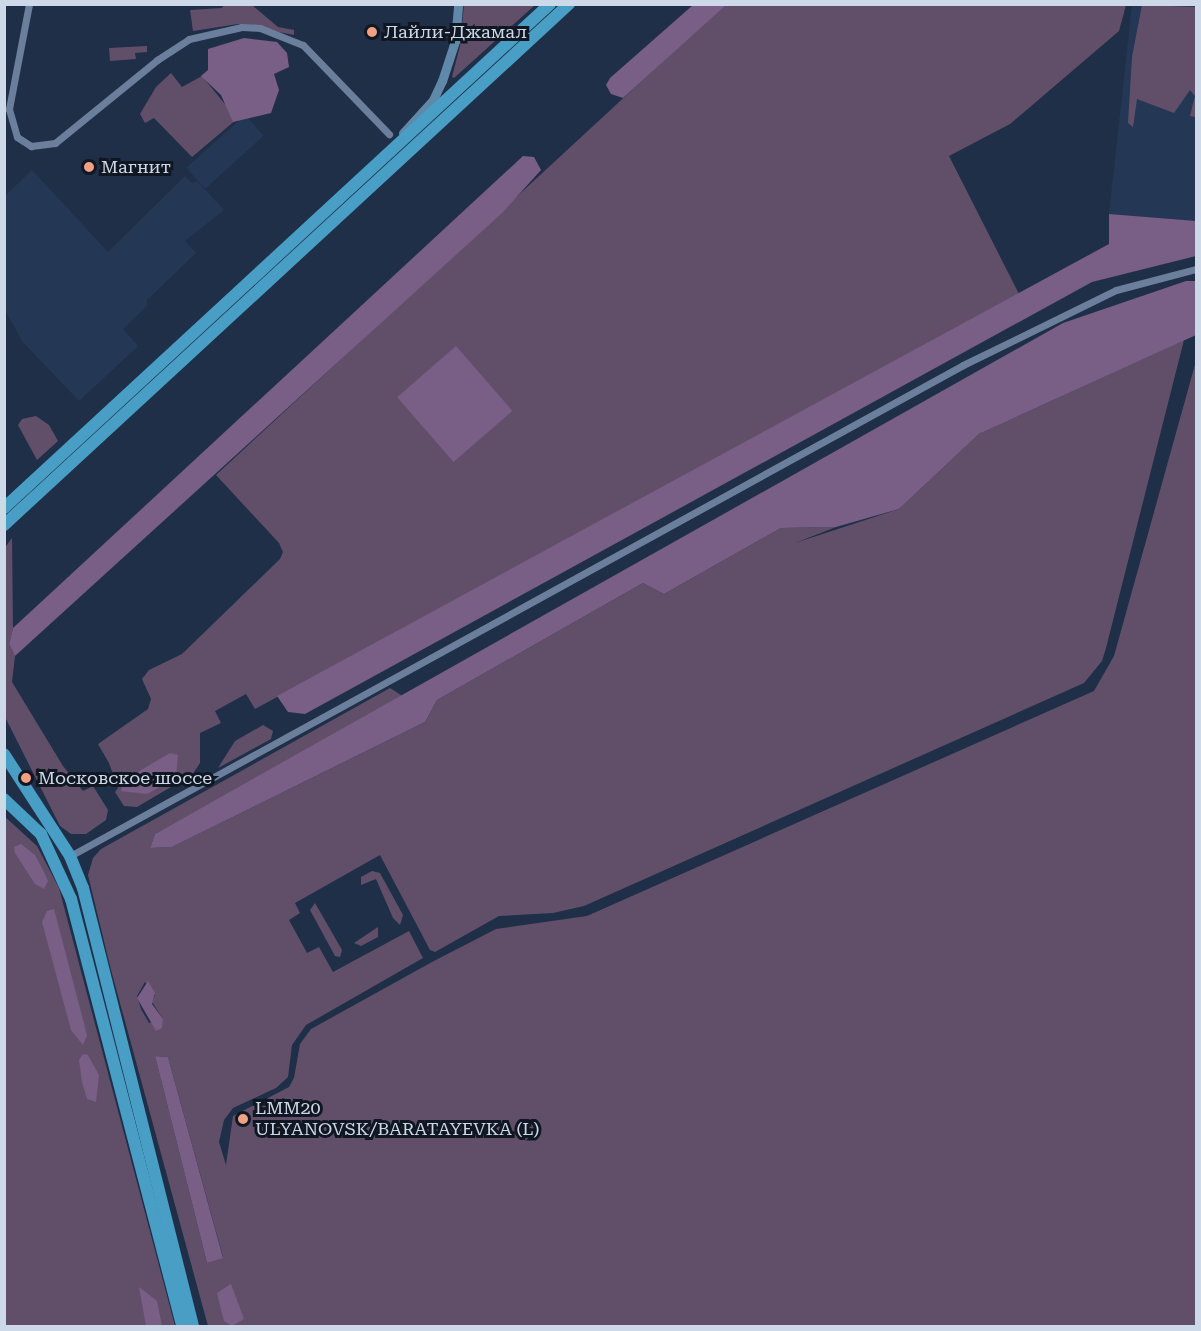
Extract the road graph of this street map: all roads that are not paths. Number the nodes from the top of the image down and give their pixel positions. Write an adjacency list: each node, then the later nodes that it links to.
1 (29, 4): 5 (street)
2 (458, 4): 6 (street)
3 (550, 4): 6 (highway)
4 (569, 4): 8 (highway)
5 (389, 134)
6 (352, 190): 8 (highway)
7 (1197, 269): 13 (street)
8 (202, 335): 9 (highway); 10 (highway)
9 (4, 508)
10 (4, 525)
11 (4, 754): 13 (highway)
12 (4, 799): 14 (highway)
13 (70, 856): 15 (highway)
14 (182, 1326)
15 (194, 1326)

